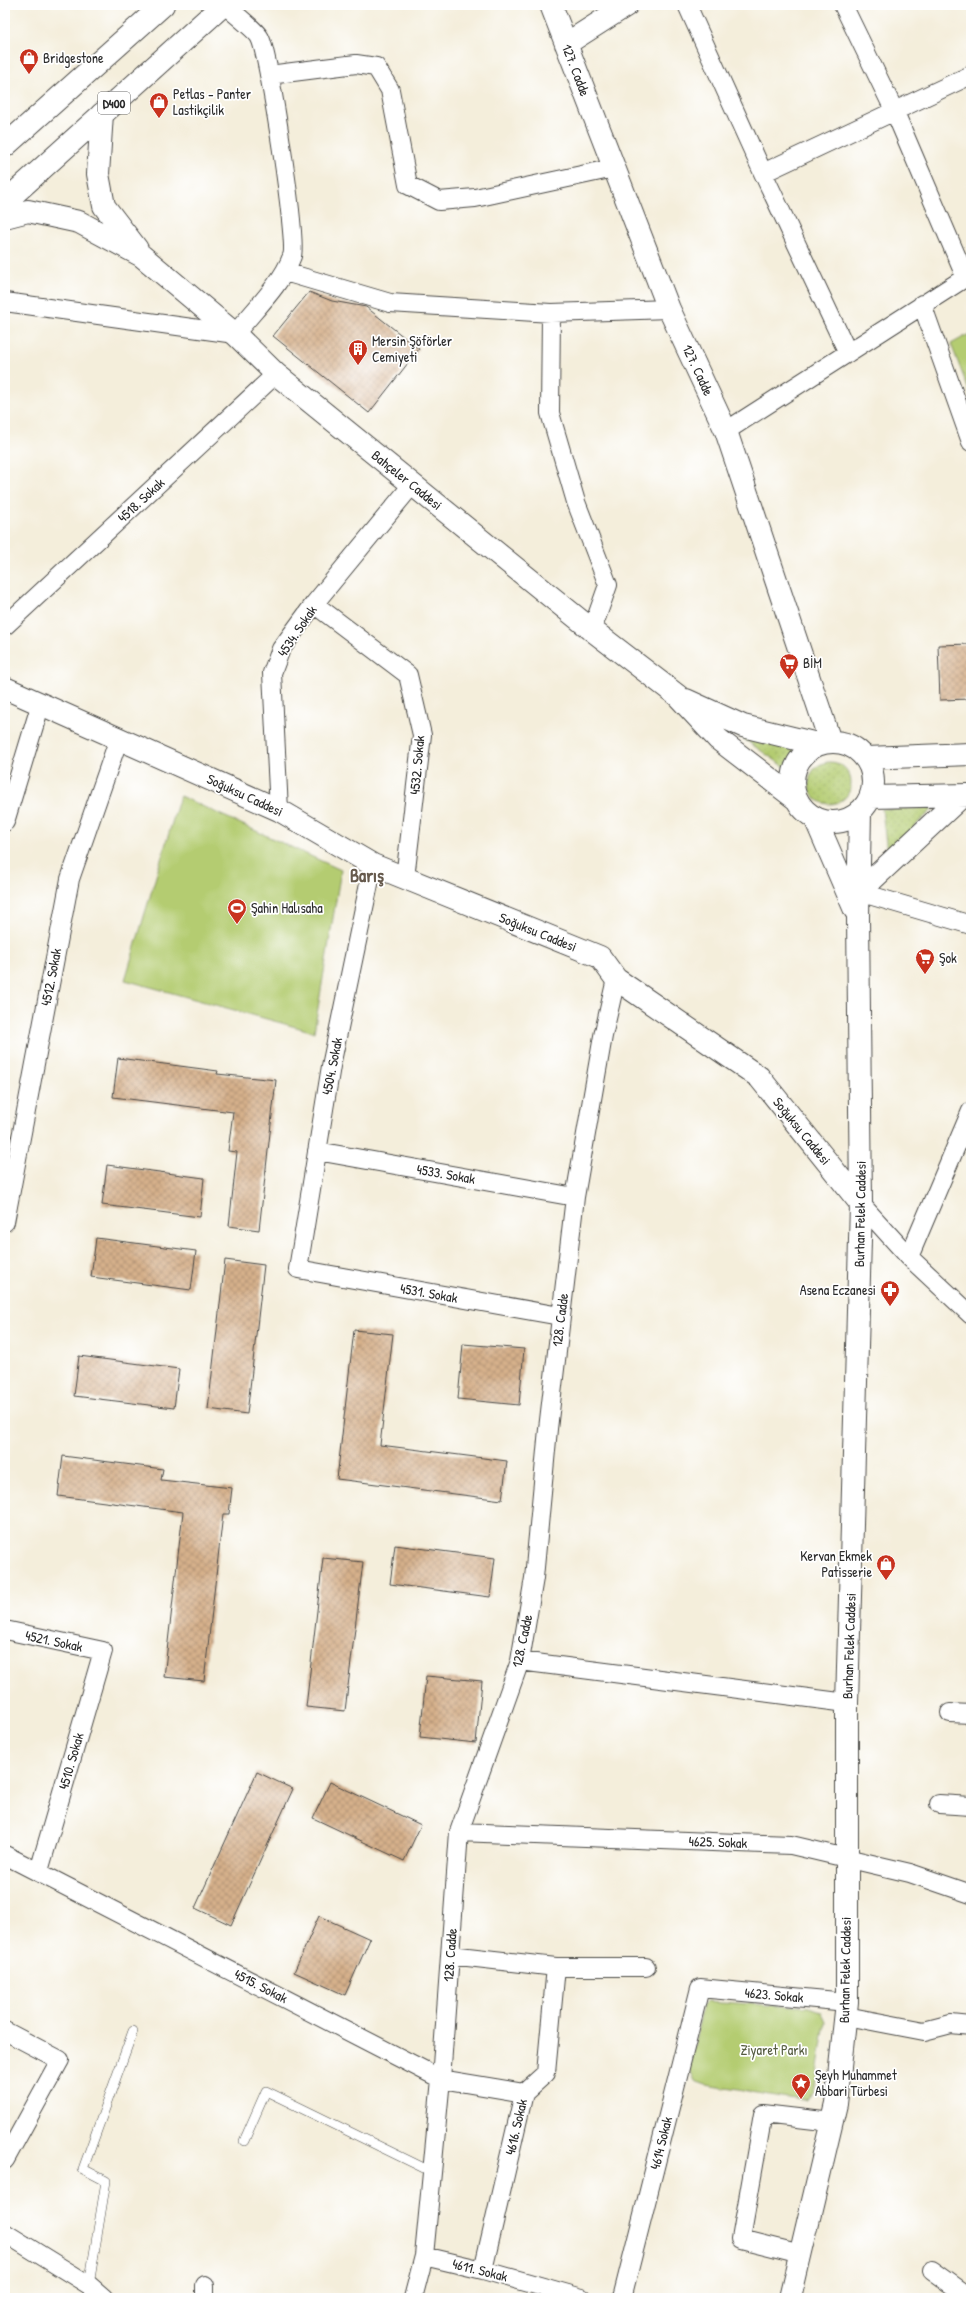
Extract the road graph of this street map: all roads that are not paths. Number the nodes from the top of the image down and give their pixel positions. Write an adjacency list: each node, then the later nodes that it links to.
1 (162, 5): 12 (main road)
2 (224, 5): 8 (street); 11 (main road, D400)
3 (551, 5): 7 (main road, 127. Cadde)
4 (627, 5): 7 (main road)
5 (687, 5): 14 (street)
6 (843, 5): 10 (street)
7 (566, 44): 13 (main road, 127. Cadde)
8 (269, 75): 13 (street); 18 (street)
9 (971, 75): 10 (street)
10 (894, 110): 14 (street); 19 (street)
11 (102, 114): 15 (main road, D400); 17 (main road)
12 (7, 142)
13 (614, 168): 22 (main road, 127. Cadde)
14 (763, 173): 25 (street)
15 (5, 202)
16 (5, 217): 17 (main road)
17 (142, 256): 24 (main road, Bahçeler Caddesi)
18 (286, 272): 23 (street); 24 (street)
19 (968, 275): 21 (street)
20 (5, 302): 24 (street)
21 (922, 304): 25 (street); 28 (street)
22 (669, 309): 23 (street); 27 (main road, 127. Cadde)
23 (551, 313): 32 (street)
24 (235, 334): 26 (main road, Bahçeler Caddesi)
25 (848, 352): 27 (street)
26 (276, 374): 29 (main road, Bahçeler Caddesi); 31 (street, 4518. Sokak)
27 (726, 431): 37 (main road, 127. Cadde)
28 (971, 442)
29 (412, 485): 30 (street, 4534. Sokak); 32 (main road, Bahçeler Caddesi)
30 (314, 604): 43 (street, 4534. Sokak); 47 (street, 4532. Sokak)
31 (5, 626)
32 (592, 630): 34 (main road, Bahçeler Caddesi)
33 (5, 688): 35 (main road, Soğuksu Caddesi)
34 (678, 696): 37 (main road); 41 (main road)
35 (41, 703): 36 (main road, Soğuksu Caddesi); 45 (street)
36 (119, 738): 43 (main road, Soğuksu Caddesi); 56 (street, 4512. Sokak)
37 (823, 743): 39 (main road); 41 (main road)
38 (971, 754): 39 (main road)
39 (866, 758): 42 (main road)
40 (966, 795): 42 (main road); 48 (main road)
41 (796, 799): 44 (main road)
42 (866, 804): 44 (main road); 48 (main road, Burhan Felek Caddesi)
43 (279, 810): 46 (main road, Soğuksu Caddesi)
44 (815, 818): 49 (main road)
45 (5, 822)
46 (373, 865): 47 (main road, Soğuksu Caddesi); 53 (street, 4504. Sokak)
47 (405, 878): 51 (main road, Soğuksu Caddesi)
48 (859, 892): 49 (main road, Burhan Felek Caddesi); 50 (street)
49 (858, 917): 55 (main road, Burhan Felek Caddesi)
50 (971, 925)
51 (616, 979): 54 (street, 128. Cadde); 55 (main road, Soğuksu Caddesi)
52 (971, 1111): 57 (street)
53 (317, 1151): 54 (street, 4533. Sokak); 58 (street, 4504. Sokak)
54 (575, 1197): 60 (street, 128. Cadde)
55 (861, 1204): 57 (street, Soğuksu Caddesi); 64 (main road, Burhan Felek Caddesi)
56 (5, 1214)
57 (909, 1257): 59 (street, Soğuksu Caddesi)
58 (298, 1269): 60 (street, 4531. Sokak)
59 (971, 1315)
60 (560, 1316): 63 (street, 128. Cadde)
61 (5, 1630): 62 (street, 4521. Sokak)
62 (104, 1651): 72 (street, 4510. Sokak)
63 (520, 1661): 64 (street); 69 (street, 128. Cadde)
64 (847, 1703): 71 (main road, Burhan Felek Caddesi)
65 (950, 1713): 66 (street)
66 (971, 1714)
67 (939, 1804): 68 (street)
68 (971, 1806)
69 (459, 1832): 71 (street, 4625. Sokak); 74 (street, 128. Cadde)
70 (5, 1855): 72 (street, 4515. Sokak)
71 (846, 1858): 73 (street, 4625. Sokak); 78 (main road, Burhan Felek Caddesi)
72 (39, 1871): 82 (street, 4515. Sokak)
73 (971, 1894)
74 (450, 1955): 75 (street); 82 (street, 128. Cadde)
75 (556, 1967): 76 (street); 83 (street, 4616. Sokak)
76 (646, 1967)
77 (700, 1988): 78 (street, 4623. Sokak); 96 (street, 4614 Sokak)
78 (847, 2009): 79 (street, 4623. Sokak); 84 (main road, Burhan Felek Caddesi)
79 (971, 2026)
80 (5, 2031): 86 (street)
81 (133, 2031): 93 (lane)
82 (441, 2079): 83 (street, 4515. Sokak); 87 (street, 128. Cadde)
83 (524, 2093): 91 (street, 4616. Sokak)
84 (832, 2122): 89 (main road, Burhan Felek Caddesi); 89 (street)
85 (244, 2141): 87 (lane)
86 (5, 2160)
87 (432, 2172): 90 (street, 128. Cadde)
88 (5, 2233): 93 (street)
89 (801, 2254): 97 (main road, Burhan Felek Caddesi)
90 (424, 2256): 91 (street, 4611. Sokak); 94 (street, 128. Cadde)
91 (483, 2270): 95 (street, 4611. Sokak)
92 (932, 2270): 98 (street)
93 (98, 2294)
94 (413, 2298)
95 (582, 2298)
96 (622, 2298)
97 (790, 2298)
98 (970, 2298)

